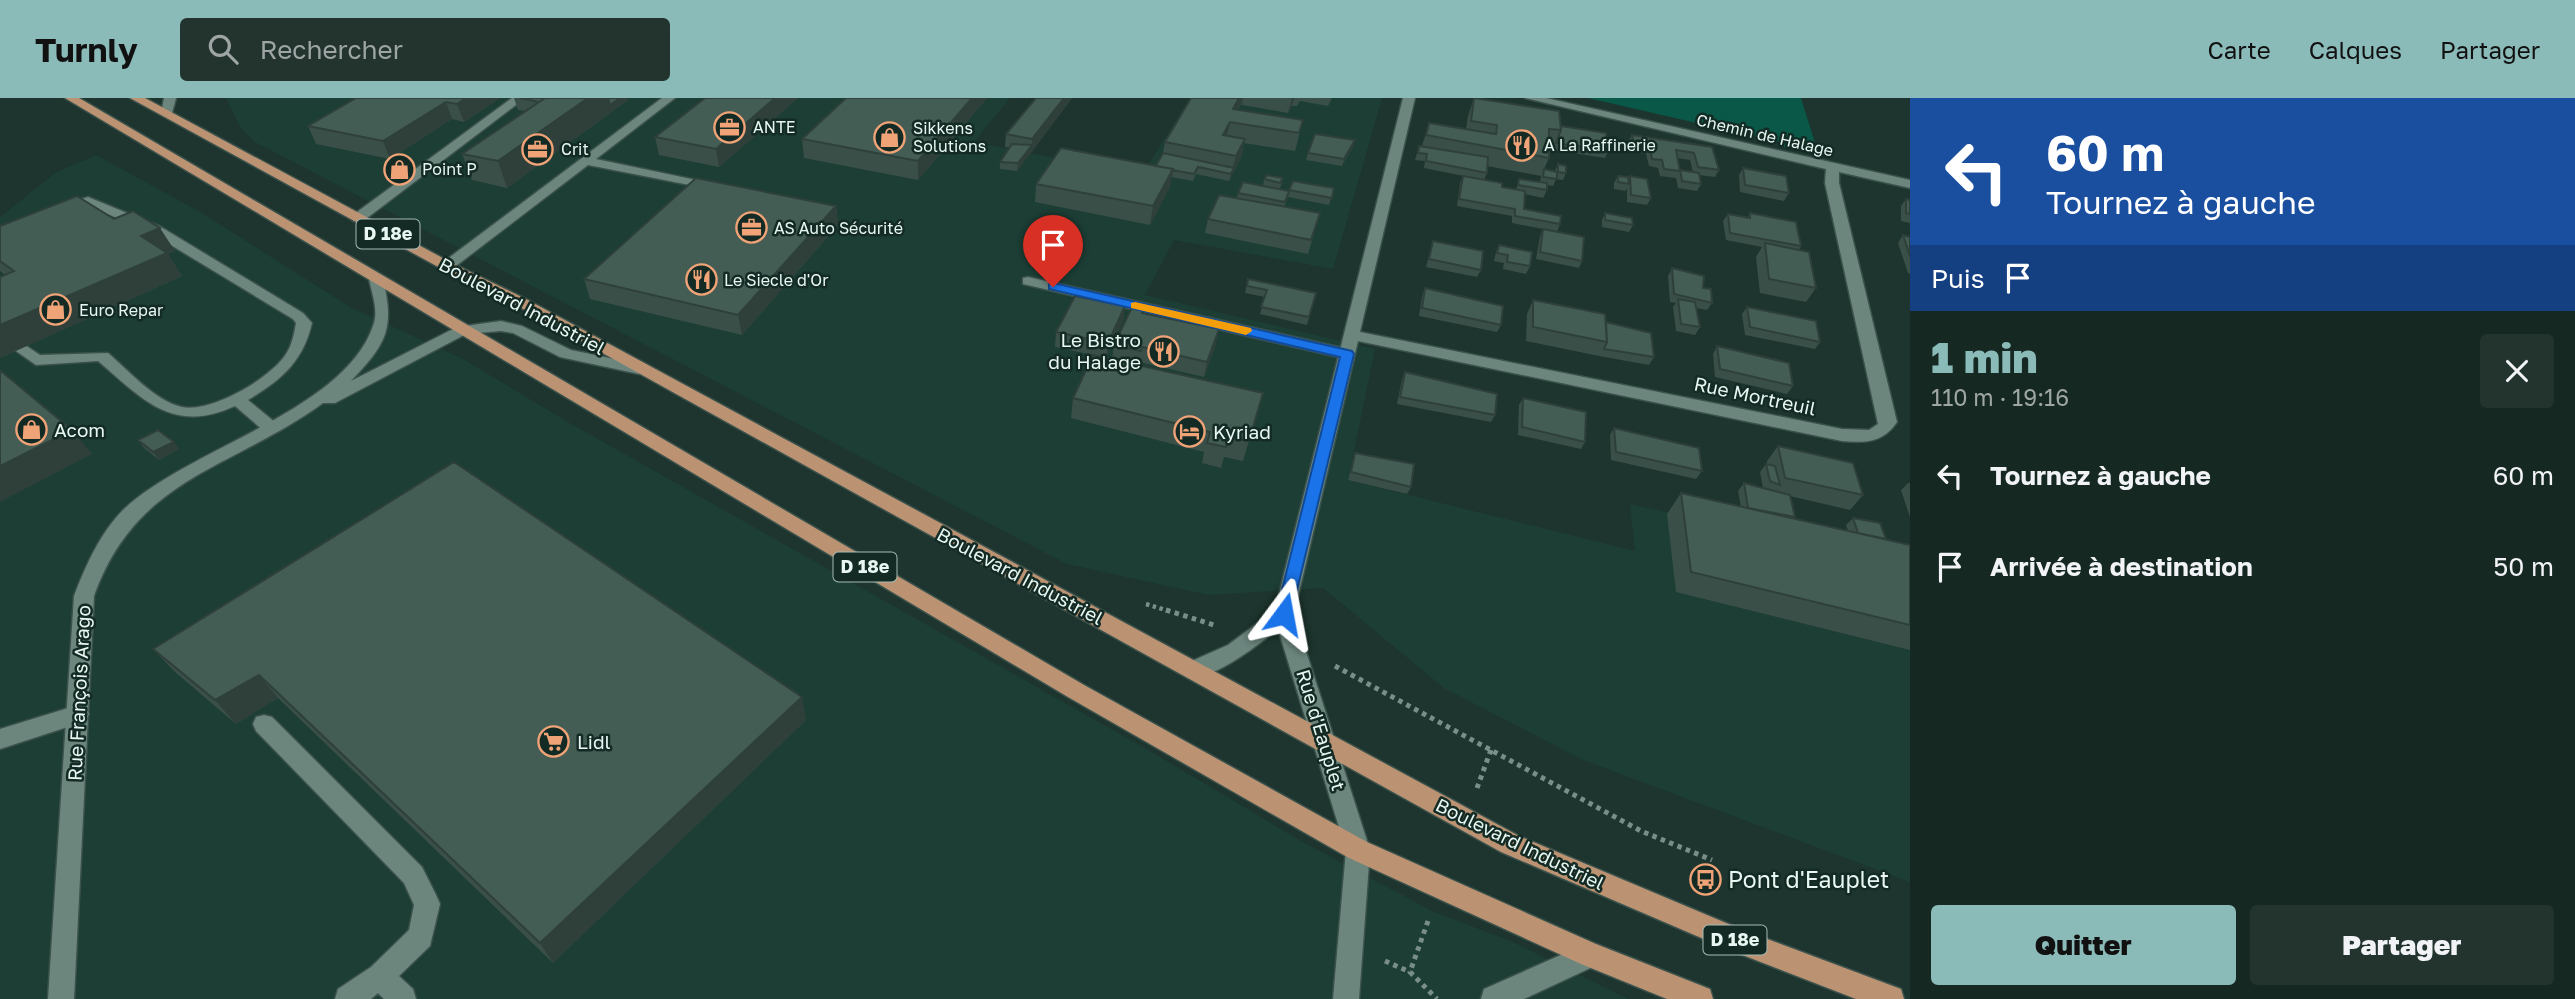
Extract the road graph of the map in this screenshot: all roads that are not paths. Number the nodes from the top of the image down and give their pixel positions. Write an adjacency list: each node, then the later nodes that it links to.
1 (71, 98): 16 (main road, D 18e)
2 (136, 98): 8 (main road, Boulevard Industriel / D 18e)
3 (170, 98): 8 (street)
4 (519, 98): 14 (street)
5 (668, 98): 9 (street)
6 (1409, 98): 19 (street)
7 (1531, 98): 10 (street, Chemin de Halage)
8 (167, 114): 14 (main road, Boulevard Industriel / D 18e)
9 (585, 161): 12 (street); 15 (street)
10 (1833, 166): 11 (street, Chemin de Halage); 19 (street, Rue Mortreuil)
11 (1910, 184)
12 (734, 192)
13 (44, 213): 22 (street)
14 (358, 218): 15 (main road, Boulevard Industriel / D 18e)
15 (447, 266): 21 (main road, Boulevard Industriel / D 18e)
16 (376, 279): 18 (main road, D 18e); 23 (street, Rue François Arago)
17 (1028, 281): 19 (street)
18 (462, 330): 21 (street); 23 (street); 31 (main road, D 18e)
19 (1350, 344): 25 (street)
20 (22, 348): 22 (street)
21 (639, 369): 26 (main road, Boulevard Industriel / D 18e)
22 (237, 399): 24 (street)
23 (303, 410): 24 (street, Rue François Arago)
24 (270, 427): 27 (street, Rue François Arago)
25 (1284, 614): 26 (street); 30 (street, Rue d'Eauplet)
26 (1193, 670): 30 (main road, Boulevard Industriel / D 18e)
27 (78, 714): 29 (street); 34 (street, Rue François Arago)
28 (264, 724): 33 (street)
29 (0, 738)
30 (1328, 746): 31 (street, Rue d'Eauplet); 40 (main road, Boulevard Industriel / D 18e)
31 (1358, 850): 32 (main road, D 18e); 37 (street, Rue d'Eauplet)
32 (1590, 955): 38 (street); 39 (main road, D 18e)
33 (380, 976): 35 (street); 36 (street)
34 (61, 999)
35 (348, 999)
36 (403, 999)
37 (1346, 999)
38 (1494, 999)
39 (1700, 999)
40 (1891, 999)

